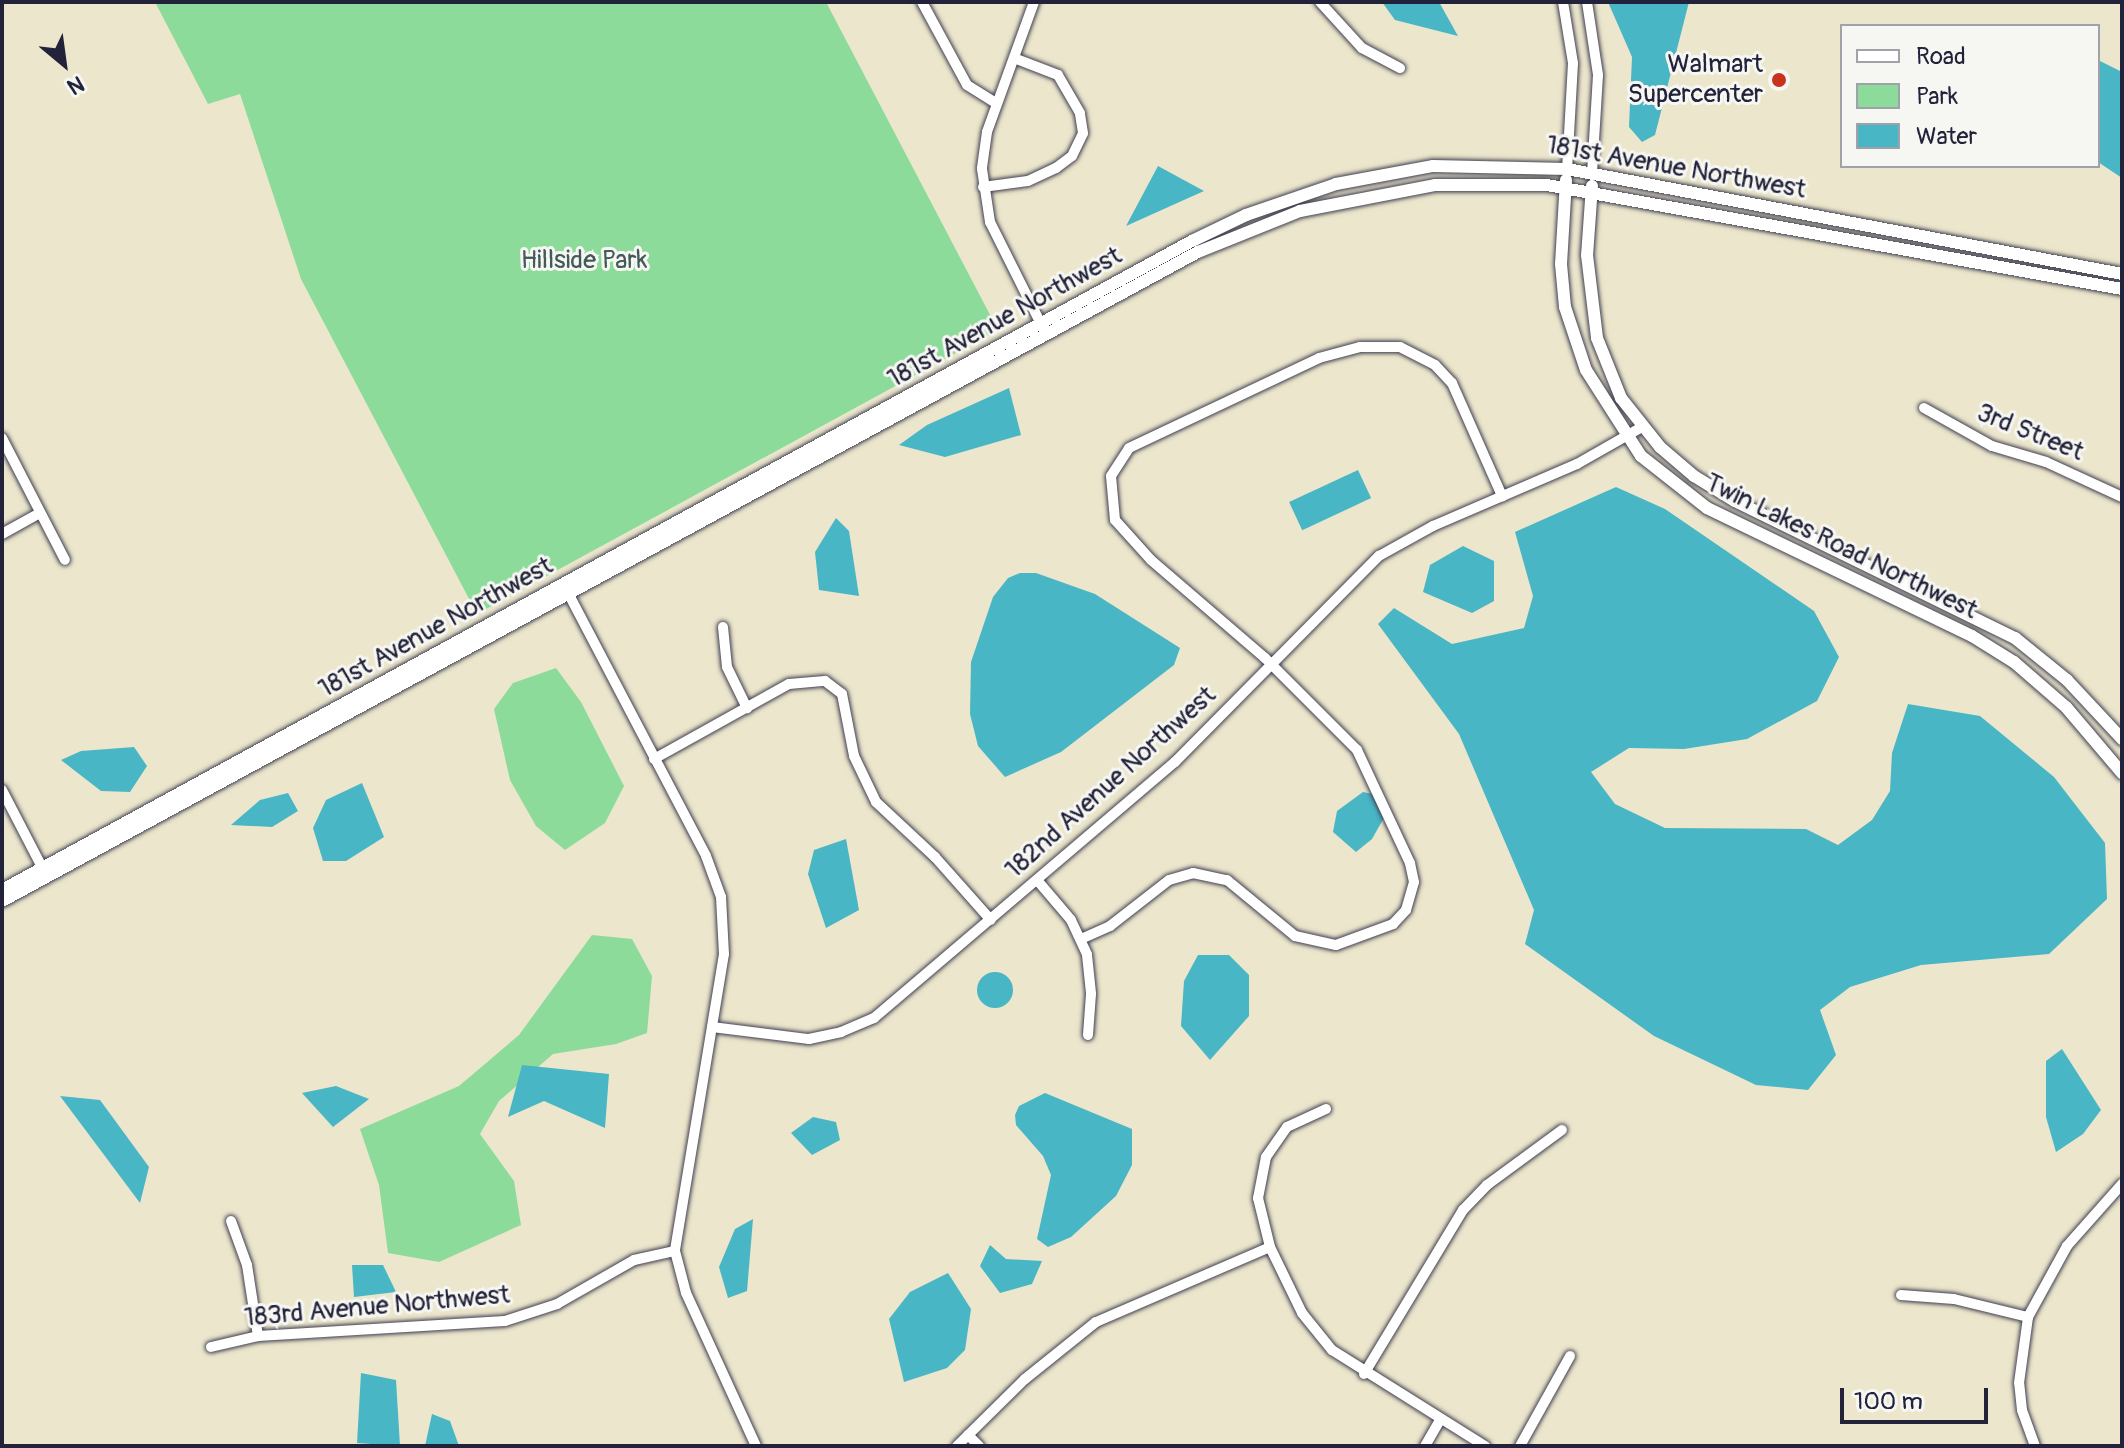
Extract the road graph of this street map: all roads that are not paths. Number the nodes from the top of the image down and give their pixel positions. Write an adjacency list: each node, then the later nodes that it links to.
1 (922, 2): 8 (street)
2 (1034, 2): 6 (street)
3 (1320, 2): 7 (street)
4 (1563, 2): 9 (street, Twin Lakes Road Northwest)
5 (1587, 2): 10 (street, Twin Lakes Road Northwest)
6 (1014, 58): 8 (street); 11 (street)
7 (1400, 68)
8 (996, 103): 11 (street)
9 (1567, 169): 10 (main road, 181st Avenue Northwest); 12 (main road, Twin Lakes Road Northwest); 16 (main road, 181st Avenue Northwest)
10 (1592, 172): 13 (main road, Twin Lakes Road Northwest); 14 (main road, 181st Avenue Northwest)
11 (983, 187): 16 (street)
12 (1566, 188): 13 (main road, 181st Avenue Northwest); 17 (main road, 181st Avenue Northwest); 21 (main road, Twin Lakes Road Northwest)
13 (1592, 191): 15 (main road, 181st Avenue Northwest); 19 (main road, Twin Lakes Road Northwest)
14 (2122, 274)
15 (2122, 289)
16 (1040, 322): 17 (street); 27 (main road, 181st Avenue Northwest)
17 (1047, 335): 27 (main road, 181st Avenue Northwest)
18 (1924, 408): 23 (street, 3rd Street)
19 (1642, 427): 21 (street, 182nd Avenue Northwest); 31 (main road, Twin Lakes Road Northwest)
20 (2, 438): 24 (street)
21 (1626, 439): 22 (street, 182nd Avenue Northwest); 33 (main road, Twin Lakes Road Northwest)
22 (1502, 496): 29 (street, 182nd Avenue Northwest); 29 (street)
23 (2122, 497)
24 (40, 513): 25 (street); 26 (street)
25 (2, 534)
26 (65, 560)
27 (567, 590): 32 (street); 35 (main road, 181st Avenue Northwest); 38 (main road, 181st Avenue Northwest)
28 (723, 627): 30 (street)
29 (1270, 663): 36 (street, 182nd Avenue Northwest); 40 (street)
30 (747, 708): 32 (street); 39 (street)
31 (2122, 739)
32 (654, 759): 41 (street)
33 (2122, 773)
34 (2, 790): 35 (street)
35 (44, 870): 37 (main road, 181st Avenue Northwest)
36 (1037, 880): 39 (street, 182nd Avenue Northwest); 40 (street)
37 (2, 890)
38 (2, 901)
39 (991, 920): 41 (street, 182nd Avenue Northwest)
40 (1081, 939): 42 (street)
41 (712, 1027): 48 (street)
42 (1088, 1035)
43 (1326, 1109): 47 (street)
44 (1562, 1130): 54 (street)
45 (2122, 1184): 50 (street)
46 (231, 1221): 51 (street)
47 (1270, 1247): 54 (street); 56 (street)
48 (675, 1251): 51 (street, 183rd Avenue Northwest); 57 (street)
49 (1901, 1295): 50 (street)
50 (2028, 1317): 63 (street)
51 (258, 1336): 52 (street, 183rd Avenue Northwest)
52 (211, 1347)
53 (1570, 1356): 62 (street)
54 (1364, 1374): 55 (street)
55 (1440, 1420): 60 (street); 61 (street)
56 (968, 1435): 58 (street); 59 (street)
57 (756, 1446)
58 (957, 1446)
59 (979, 1446)
60 (1425, 1446)
61 (1485, 1446)
62 (1520, 1446)
63 (2035, 1446)

